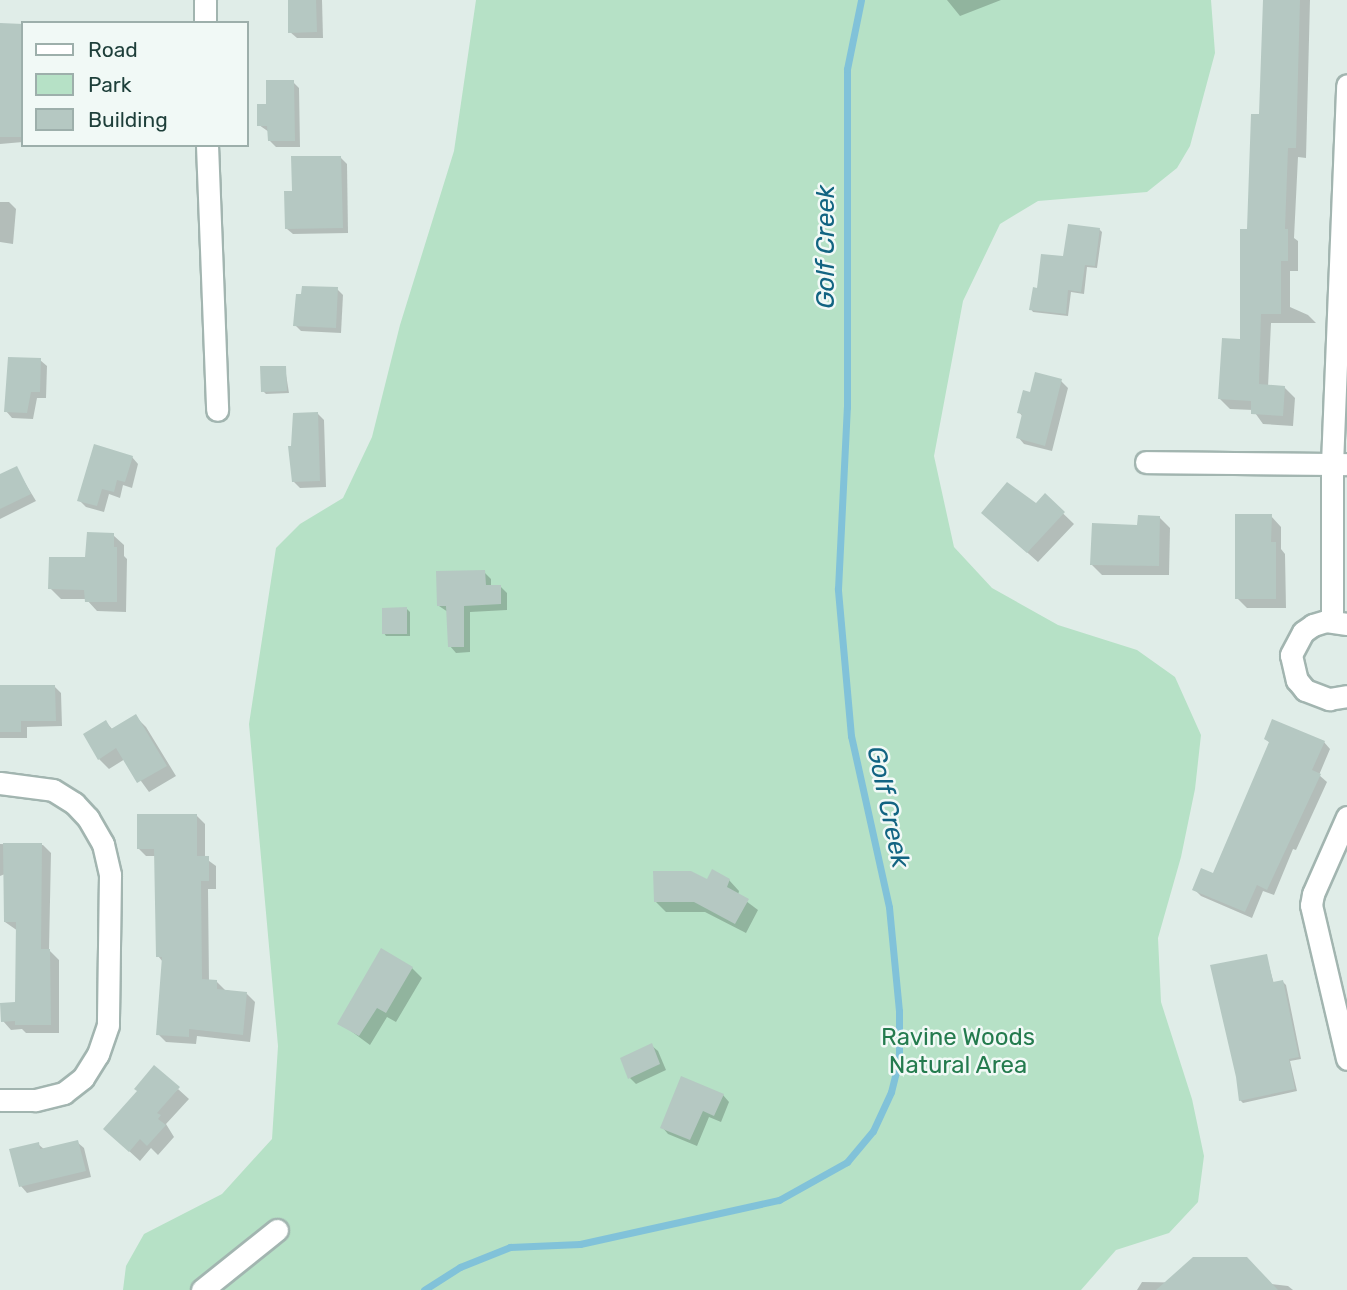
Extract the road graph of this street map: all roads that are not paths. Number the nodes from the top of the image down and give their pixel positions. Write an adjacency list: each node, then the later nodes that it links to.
1 (205, 0): 2 (street)
2 (205, 21)
3 (1347, 85): 5 (street)
4 (207, 147): 6 (street)
5 (1345, 173): 8 (street)
6 (217, 410)
7 (1146, 462): 8 (street)
8 (1340, 464): 9 (street)
9 (1339, 623): 10 (street)
10 (1347, 696)
11 (0, 783): 14 (street)
12 (1347, 817): 13 (street)
13 (1347, 1059)
14 (0, 1100)
15 (276, 1230): 16 (street)
16 (202, 1290)

